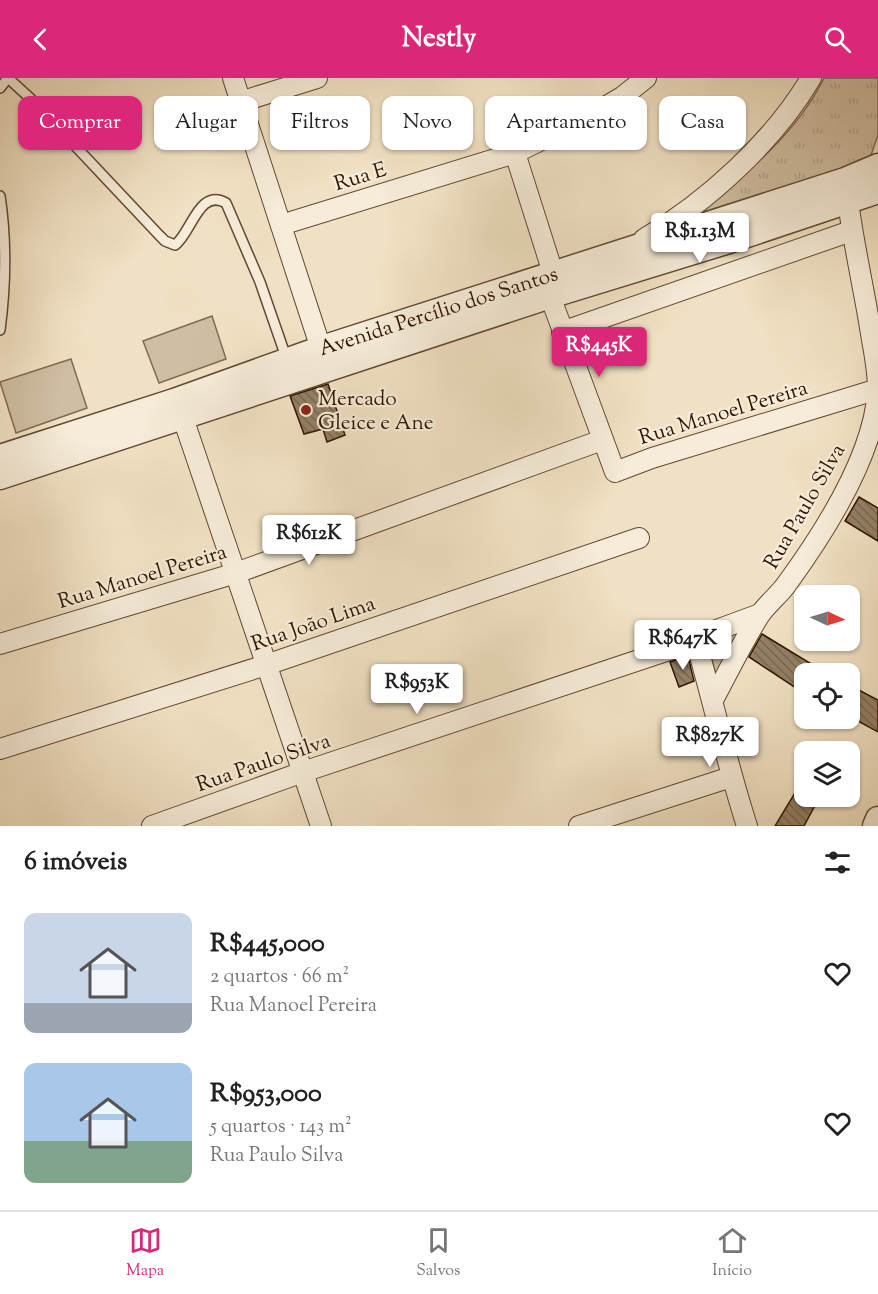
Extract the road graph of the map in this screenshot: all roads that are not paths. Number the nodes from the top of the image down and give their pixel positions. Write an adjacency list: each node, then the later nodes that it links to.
1 (8, 78): 6 (lane); 21 (lane)
2 (233, 78): 7 (street)
3 (317, 78): 8 (street)
4 (646, 78): 10 (street, Rua E)
5 (811, 78): 16 (street)
6 (0, 88)
7 (238, 96)
8 (258, 96)
9 (256, 150): 14 (street)
10 (515, 153): 14 (street, Rua E); 17 (street, Rua Manoel Pereira)
11 (875, 180): 13 (street, Avenida Percílio dos Santos); 16 (street, Avenida Percílio dos Santos)
12 (0, 196): 18 (lane)
13 (848, 201): 15 (street, Rua Paulo Silva); 16 (street, Avenida Percílio dos Santos)
14 (281, 225): 20 (street)
15 (851, 231): 19 (street); 22 (street, Rua Paulo Silva)
16 (623, 263): 17 (street, Avenida Percílio dos Santos)
17 (551, 285): 19 (street, Rua Manoel Pereira); 20 (street, Avenida Percílio dos Santos)
18 (0, 330)
19 (562, 332): 24 (street, Rua Manoel Pereira)
20 (325, 358): 21 (street, Avenida Percílio dos Santos); 23 (street, Avenida Percílio dos Santos)
21 (287, 360): 23 (street, Avenida Percílio dos Santos)
22 (878, 389): 24 (street, Rua Manoel Pereira); 28 (street, Rua Paulo Silva)
23 (178, 409): 25 (street, Avenida Percílio dos Santos); 27 (street)
24 (602, 440): 27 (street, Rua Manoel Pereira)
25 (8, 464)
26 (639, 538): 31 (street, Rua João Lima)
27 (236, 573): 30 (street, Rua Manoel Pereira); 31 (street)
28 (760, 614): 29 (street, Rua Paulo Silva); 32 (street, Rua Paulo Silva)
29 (695, 638): 32 (street); 34 (street, Rua Paulo Silva)
30 (0, 644)
31 (266, 665): 33 (street, Rua João Lima); 34 (street)
32 (713, 700): 35 (street)
33 (0, 749)
34 (303, 772): 36 (street, Rua Paulo Silva); 39 (street)
35 (732, 777): 40 (street); 41 (street)
36 (201, 818): 38 (street, Rua Paulo Silva)
37 (878, 819): 42 (street)
38 (153, 826)
39 (321, 826)
40 (579, 826)
41 (747, 826)
42 (874, 826)

